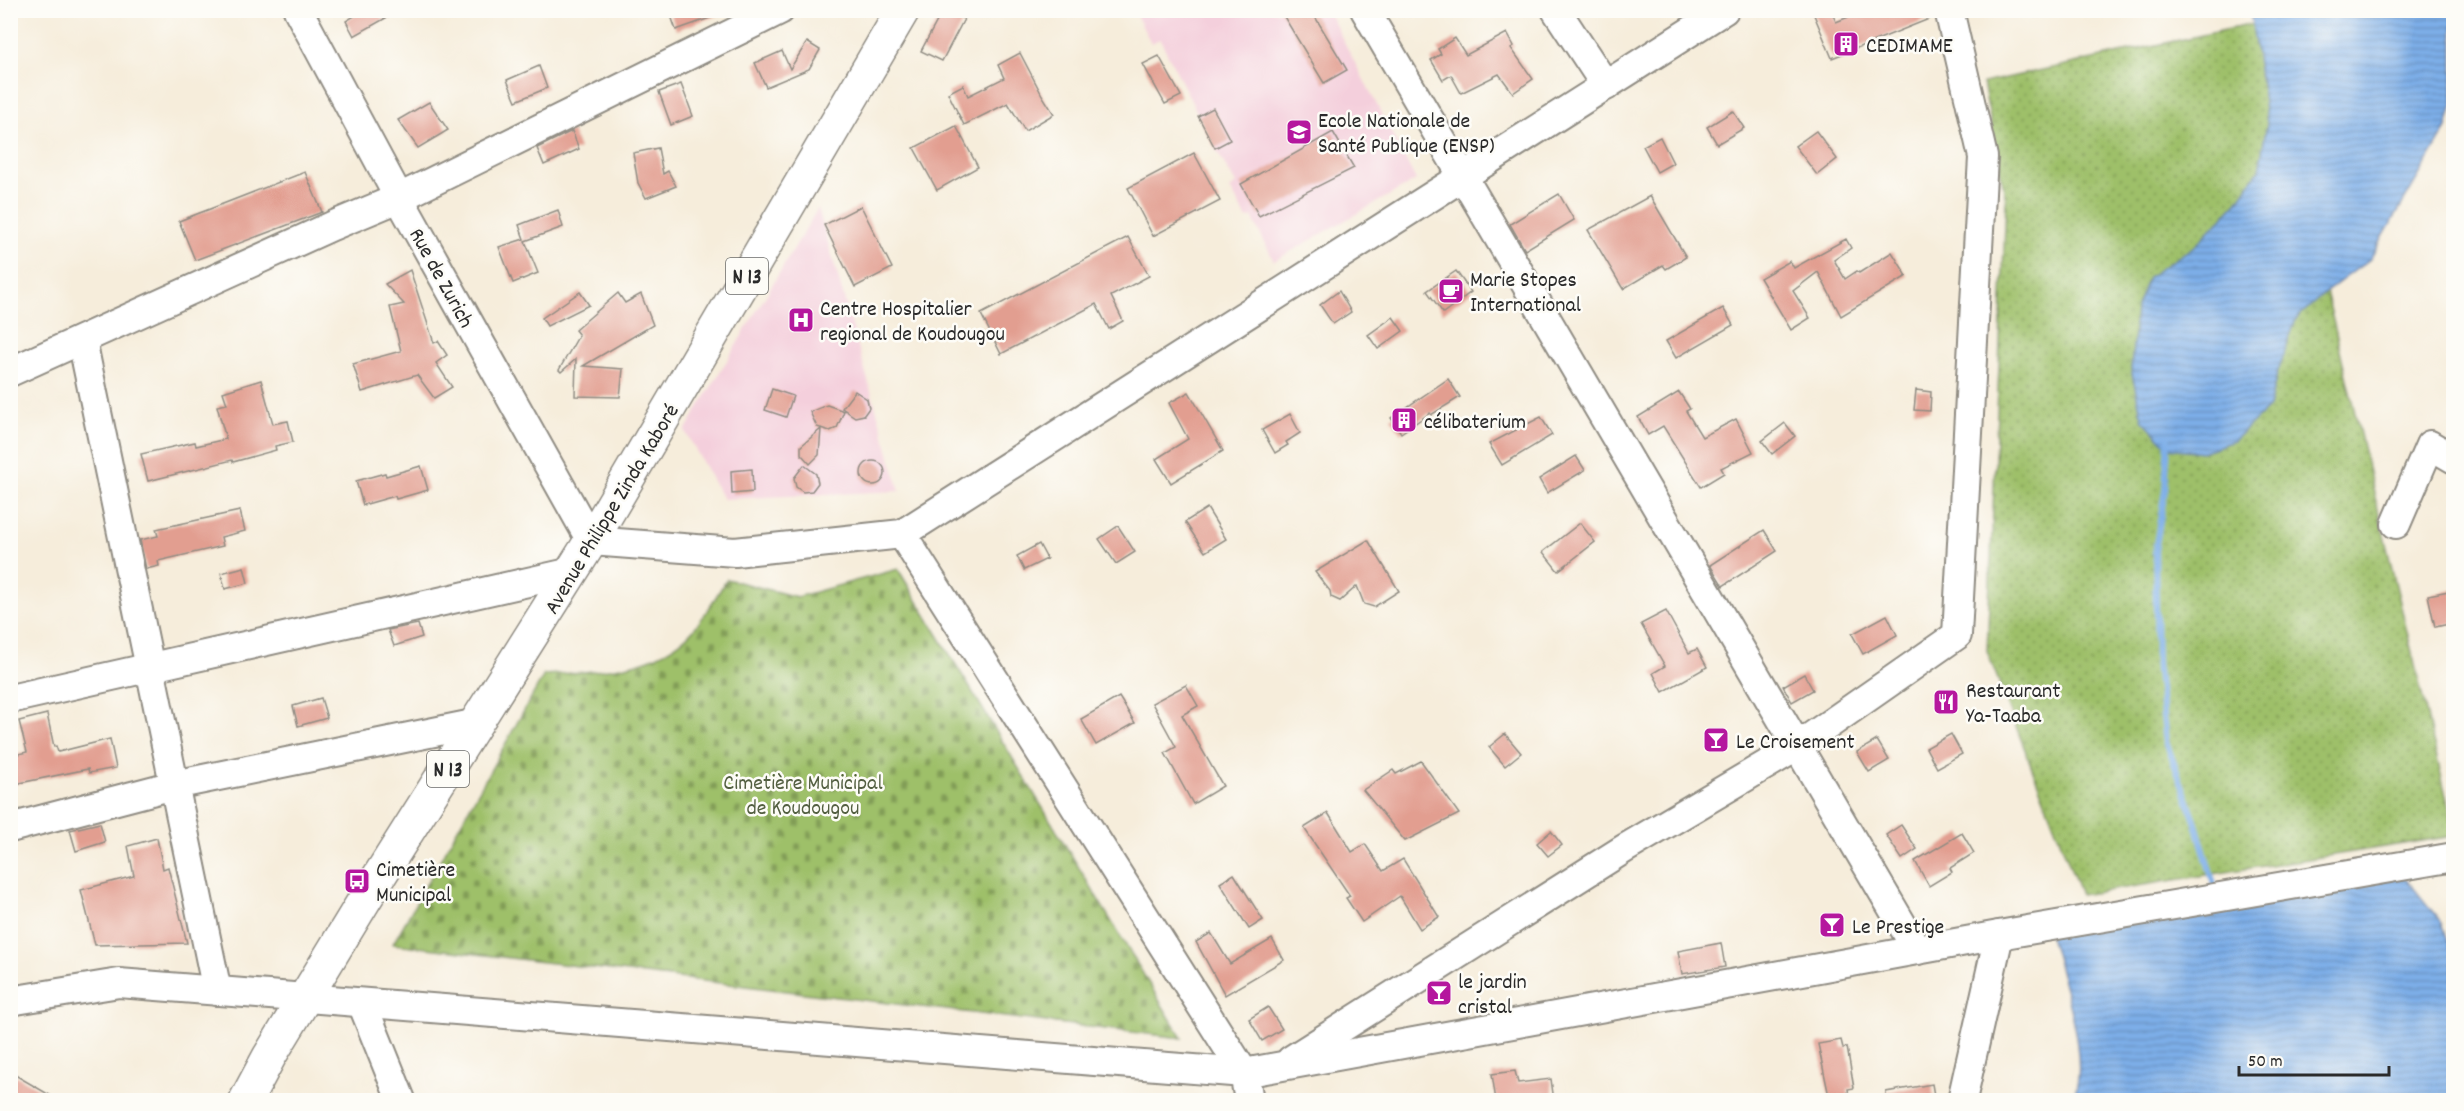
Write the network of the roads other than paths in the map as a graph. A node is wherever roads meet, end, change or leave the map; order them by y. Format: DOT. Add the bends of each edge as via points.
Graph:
graph roads {
  1 [pos="780,10"];
  2 [pos="903,10"];
  3 [pos="1365,10"];
  4 [pos="1556,10"];
  5 [pos="1724,10"];
  6 [pos="1949,10"];
  7 [pos="302,12"];
  8 [pos="1606,86"];
  9 [pos="1463,177"];
  10 [pos="399,198"];
  11 [pos="82,340"];
  12 [pos="10,372"];
  13 [pos="2454,459"];
  14 [pos="2396,524"];
  15 [pos="902,534"];
  16 [pos="591,541"];
  17 [pos="572,572"];
  18 [pos="150,667"];
  19 [pos="10,699"];
  20 [pos="478,723"];
  21 [pos="1797,746"];
  22 [pos="174,785"];
  23 [pos="10,828"];
  24 [pos="2454,857"];
  25 [pos="1999,935"];
  26 [pos="1917,950"];
  27 [pos="217,991"];
  28 [pos="307,998"];
  29 [pos="10,1000"];
  30 [pos="362,1003"];
  31 [pos="1279,1067"];
  32 [pos="1246,1087"];
  33 [pos="246,1101"];
  34 [pos="400,1101"];
  35 [pos="1962,1101"];
  1 -- 10 [label="street"];
  2 -- 16 [label="main road, Avenue Philippe Zinda Kaboré / N 13"];
  3 -- 9 [label="street"];
  4 -- 8 [label="street"];
  5 -- 8 [label="street"];
  6 -- 21 [label="street" via="1983,157 1957,635"];
  7 -- 10 [label="street, Rue de Zurich"];
  8 -- 9 [label="street"];
  9 -- 15 [label="street"];
  9 -- 21 [label="street"];
  10 -- 11 [label="street"];
  10 -- 16 [label="street, Rue de Zurich"];
  11 -- 12 [label="street"];
  11 -- 18 [label="street"];
  13 -- 14 [label="street" via="2430,446"];
  15 -- 16 [label="street" via="735,552"];
  15 -- 32 [label="street"];
  16 -- 17 [label="main road, Avenue Philippe Zinda Kaboré / N 13"];
  17 -- 18 [label="street"];
  17 -- 20 [label="main road, Avenue Philippe Zinda Kaboré / N 13"];
  18 -- 19 [label="street"];
  18 -- 22 [label="street"];
  20 -- 22 [label="street"];
  20 -- 28 [label="main road, Avenue Philippe Zinda Kaboré / N 13" via="373,886"];
  21 -- 26 [label="street"];
  21 -- 31 [label="street" via="1624,849"];
  22 -- 23 [label="street"];
  22 -- 27 [label="street"];
  24 -- 25 [label="street"];
  25 -- 26 [label="street"];
  25 -- 35 [label="street"];
  26 -- 31 [label="street"];
  27 -- 28 [label="street"];
  27 -- 29 [label="street" via="119,983"];
  28 -- 30 [label="street"];
  28 -- 33 [label="main road, N 13"];
  30 -- 32 [label="street"];
  30 -- 34 [label="street"];
  31 -- 32 [label="street"];
}
